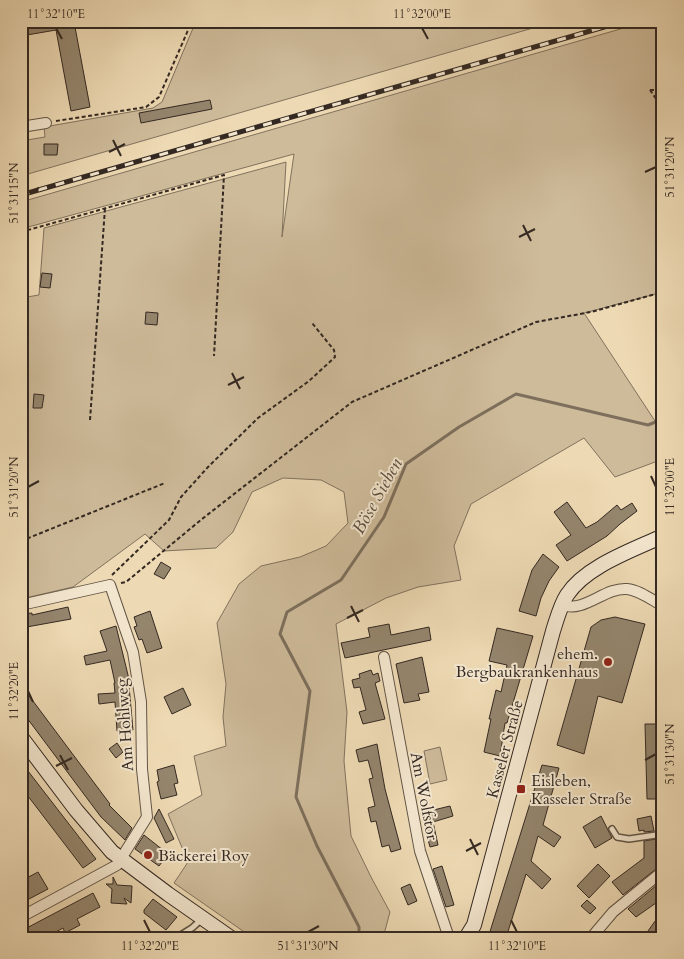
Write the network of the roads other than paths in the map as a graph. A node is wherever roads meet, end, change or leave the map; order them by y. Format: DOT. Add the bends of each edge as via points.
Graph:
graph roads {
  1 [pos="46,123"];
  2 [pos="21,127"];
  3 [pos="663,536"];
  4 [pos="21,604"];
  5 [pos="562,605"];
  6 [pos="663,606"];
  7 [pos="384,657"];
  8 [pos="21,737"];
  9 [pos="612,830"];
  10 [pos="663,834"];
  11 [pos="121,860"];
  12 [pos="663,871"];
  13 [pos="21,917"];
  14 [pos="203,918"];
  15 [pos="468,937"];
  16 [pos="176,938"];
  17 [pos="231,938"];
  18 [pos="449,938"];
  19 [pos="591,938"];
  1 -- 2 [label="street"];
  3 -- 5 [label="main road, Kasseler Straße" via="586,576 570,591"];
  4 -- 11 [label="street, Am Hohlweg" via="110,585 133,652 140,693 147,816"];
  5 -- 6 [label="street" via="572,607 624,589"];
  5 -- 15 [label="main road, Kasseler Straße" via="474,925"];
  7 -- 18 [label="street, Am Wolfstor" via="420,851"];
  8 -- 11 [label="main road" via="96,835"];
  9 -- 10 [label="lane" via="617,837 629,839"];
  11 -- 13 [label="street"];
  11 -- 14 [label="main road"];
  12 -- 19 [label="street" via="612,912"];
  14 -- 16 [label="lane"];
  14 -- 17 [label="main road"];
}
